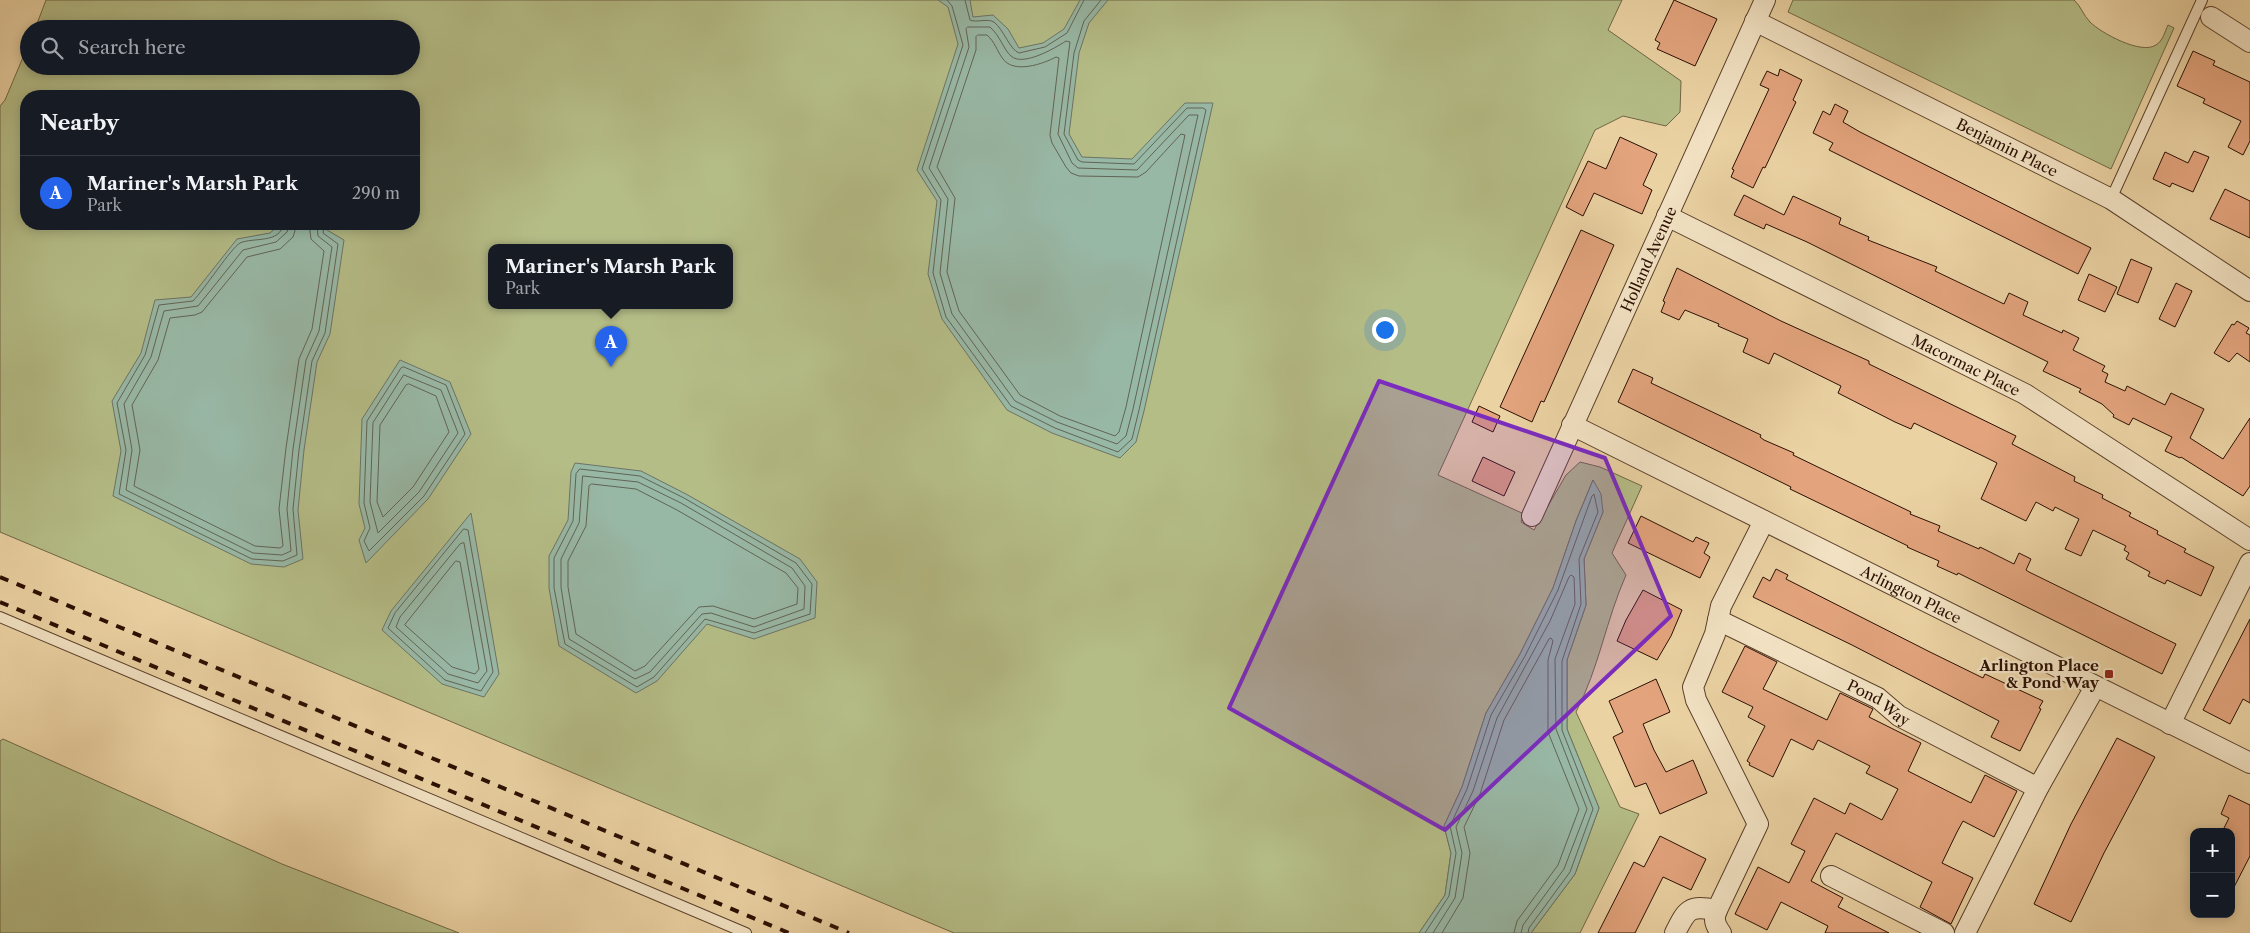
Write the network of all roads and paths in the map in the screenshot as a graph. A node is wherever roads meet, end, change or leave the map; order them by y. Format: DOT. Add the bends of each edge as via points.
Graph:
graph roads {
  1 [pos="1764,0"];
  2 [pos="2207,9"];
  3 [pos="1755,21"];
  4 [pos="2250,42"];
  5 [pos="2111,199"];
  6 [pos="1667,216"];
  7 [pos="2250,292"];
  8 [pos="1572,425"];
  9 [pos="1532,516"];
  10 [pos="1764,521"];
  11 [pos="2250,540"];
  12 [pos="2250,563"];
  13 [pos="0,617"];
  14 [pos="1718,620"];
  15 [pos="2095,687"];
  16 [pos="2170,724"];
  17 [pos="2250,763"];
  18 [pos="2038,788"];
  19 [pos="1831,876"];
  20 [pos="1717,910"];
  21 [pos="746,933"];
  22 [pos="1675,933"];
  23 [pos="1721,933"];
  24 [pos="1944,933"];
  25 [pos="1965,933"];
  1 -- 3 [label="street, Holland Avenue"];
  2 -- 4 [label="street"];
  2 -- 5 [label="lane"];
  3 -- 5 [label="street, Benjamin Place"];
  3 -- 6 [label="street, Holland Avenue"];
  5 -- 7 [label="street, Benjamin Place"];
  6 -- 8 [label="street, Holland Avenue"];
  6 -- 11 [label="street, Macormac Place" via="2025,394"];
  8 -- 9 [label="street, Holland Avenue"];
  8 -- 10 [label="street, Arlington Place"];
  10 -- 14 [label="street" via="1720,606"];
  10 -- 15 [label="street, Arlington Place"];
  12 -- 16 [label="street"];
  13 -- 21 [label="lane"];
  14 -- 18 [label="street, Pond Way" via="1878,698 1899,716"];
  14 -- 20 [label="street" via="1698,671 1694,694 1758,824"];
  15 -- 16 [label="street, Arlington Place"];
  15 -- 18 [label="street"];
  16 -- 17 [label="street, Arlington Place"];
  18 -- 25 [label="street"];
  19 -- 24 [label="street"];
  20 -- 22 [label="street" via="1699,906 1691,908 1685,912"];
  20 -- 23 [label="street" via="1714,917"];
}
